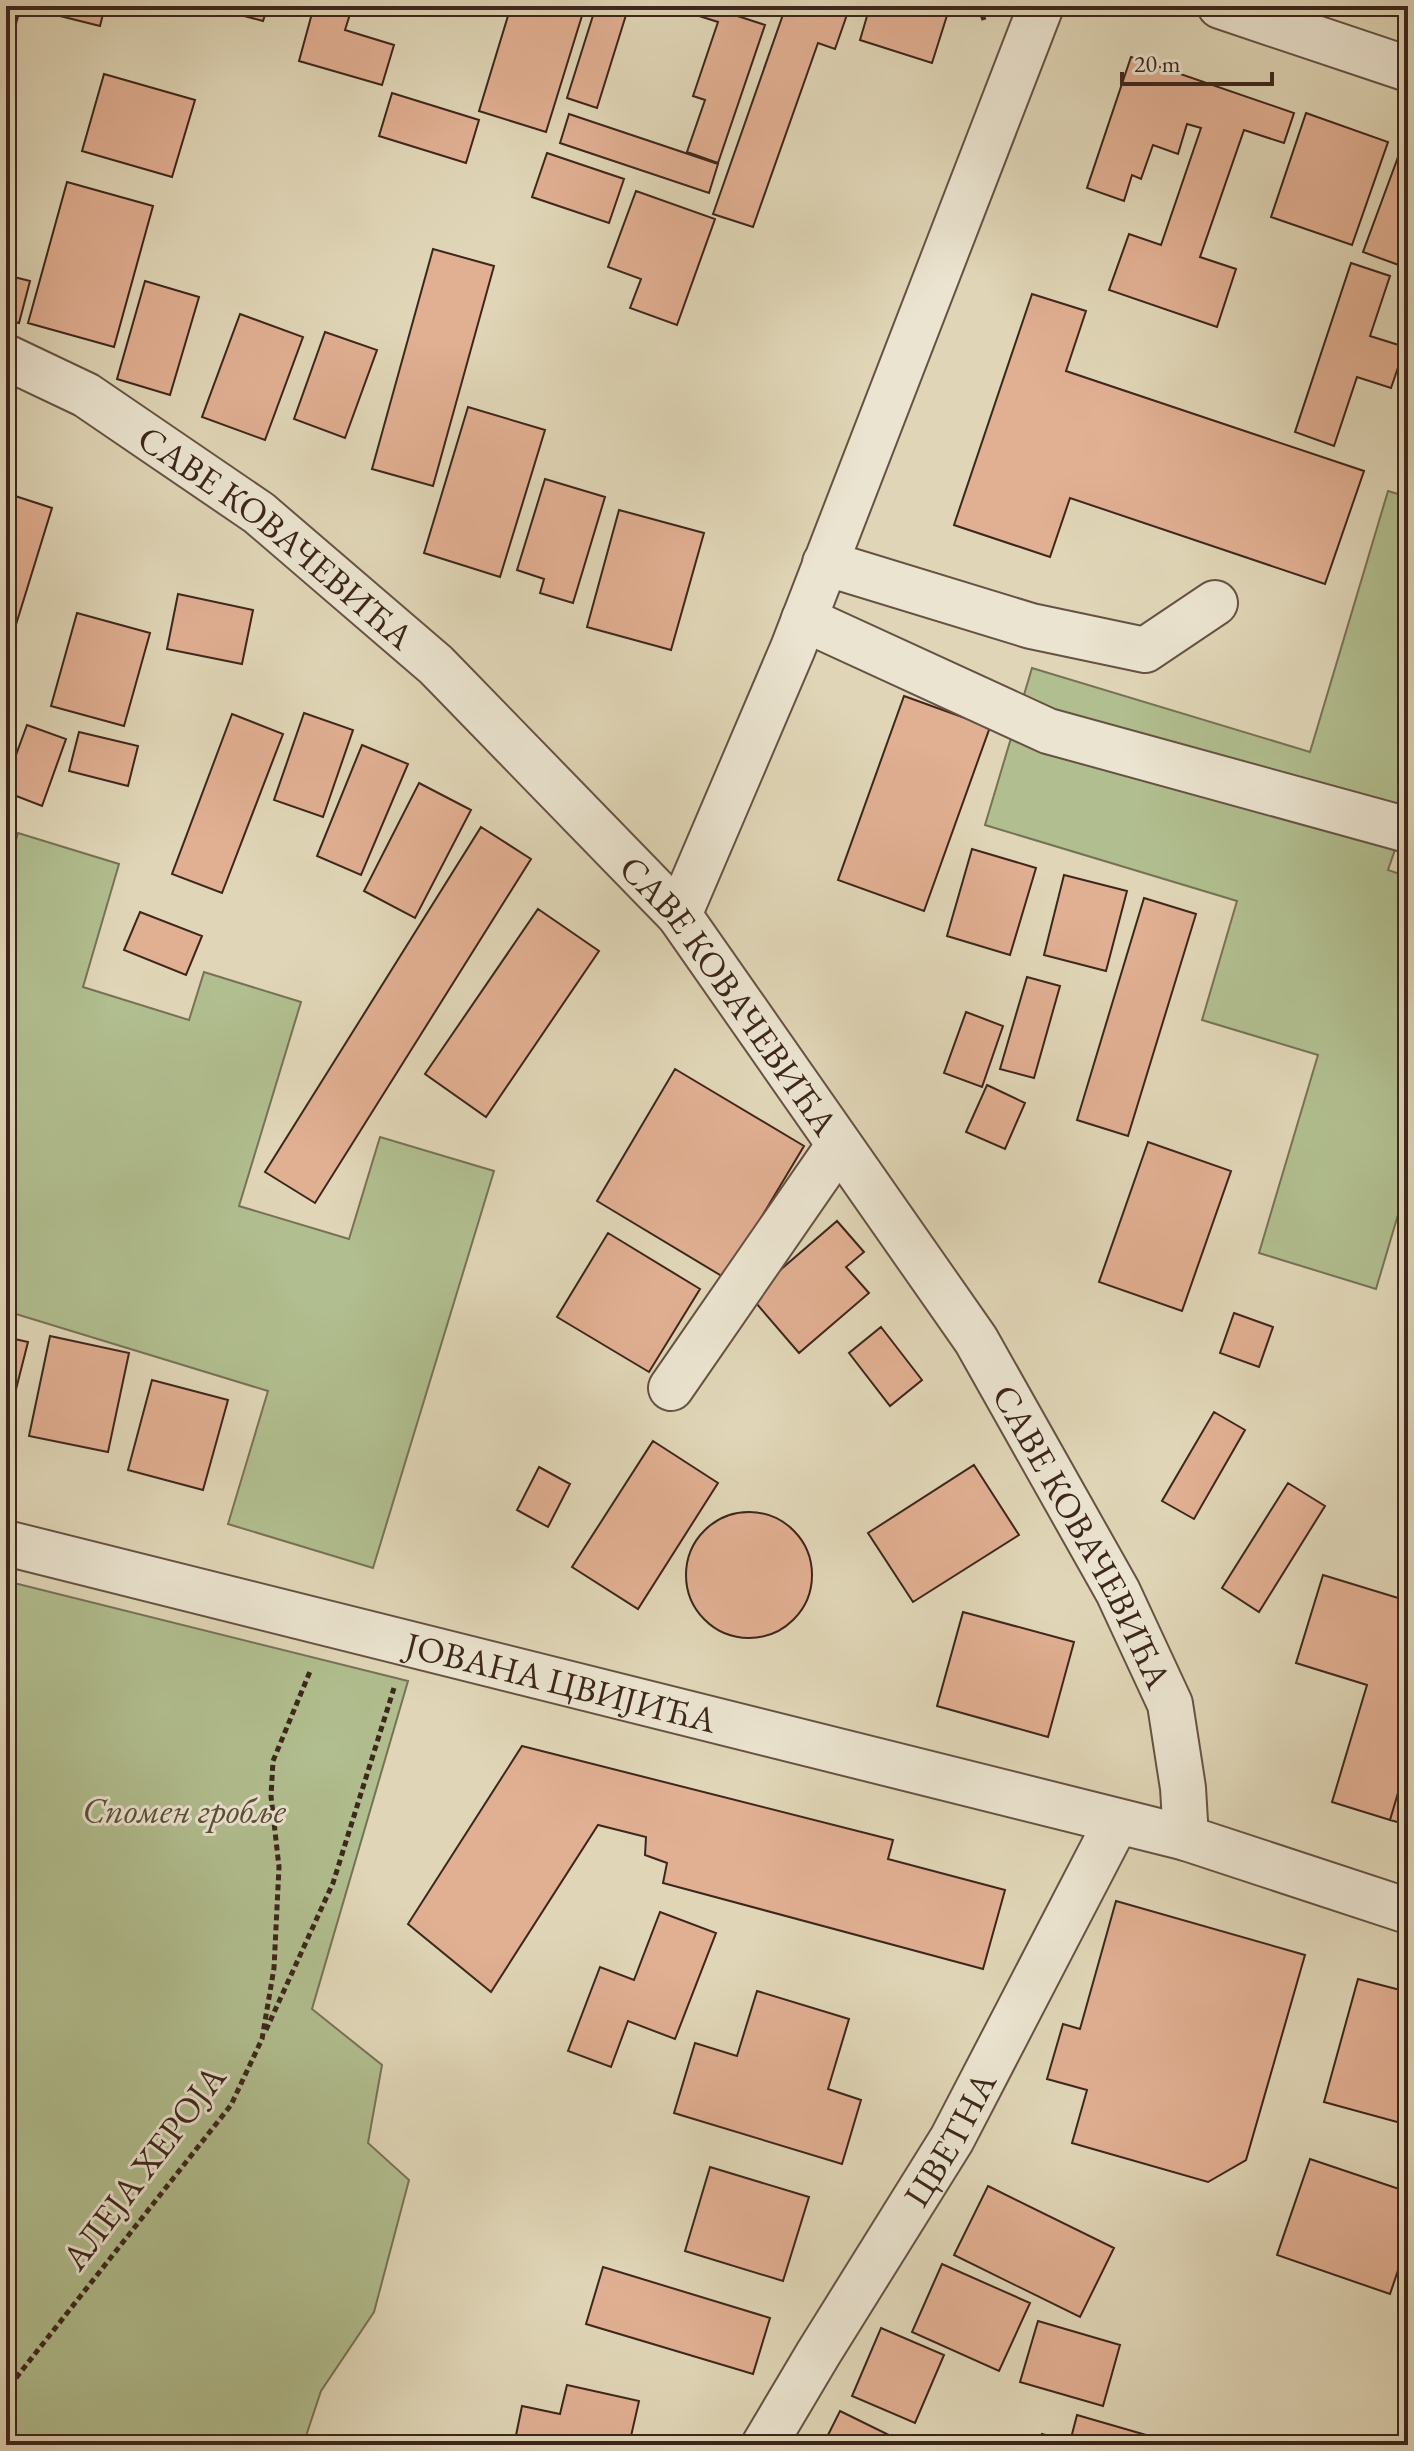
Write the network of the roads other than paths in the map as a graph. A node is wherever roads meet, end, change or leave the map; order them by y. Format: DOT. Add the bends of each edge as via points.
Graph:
graph roads {
  1 [pos="1041,6"];
  2 [pos="1220,6"];
  3 [pos="1408,69"];
  4 [pos="6,357"];
  5 [pos="825,563"];
  6 [pos="1215,603"];
  7 [pos="804,619"];
  8 [pos="1408,830"];
  9 [pos="679,915"];
  10 [pos="839,1145"];
  11 [pos="671,1388"];
  12 [pos="6,1543"];
  13 [pos="1116,1823"];
  14 [pos="1186,1838"];
  15 [pos="1408,1911"];
  16 [pos="764,2445"];
  1 -- 5 [label="street"];
  2 -- 3 [label="street"];
  4 -- 9 [label="street, САВЕ КОВАЧЕВИЋА" via="86,395 259,513 436,665"];
  5 -- 6 [label="street" via="1031,626 1145,650"];
  5 -- 7 [label="street"];
  7 -- 8 [label="street" via="1048,731"];
  7 -- 9 [label="street"];
  9 -- 10 [label="street, САВЕ КОВАЧЕВИЋА"];
  10 -- 11 [label="street"];
  10 -- 14 [label="street, САВЕ КОВАЧЕВИЋА" via="976,1340 1118,1592 1170,1704"];
  12 -- 13 [label="street, ЈОВАНА ЦВИЈИЋА"];
  13 -- 14 [label="street, ЈОВАНА ЦВИЈИЋА"];
  13 -- 16 [label="street, ЦВЕТНА" via="952,2139"];
  14 -- 15 [label="street, ЈОВАНА ЦВИЈИЋА"];
}
